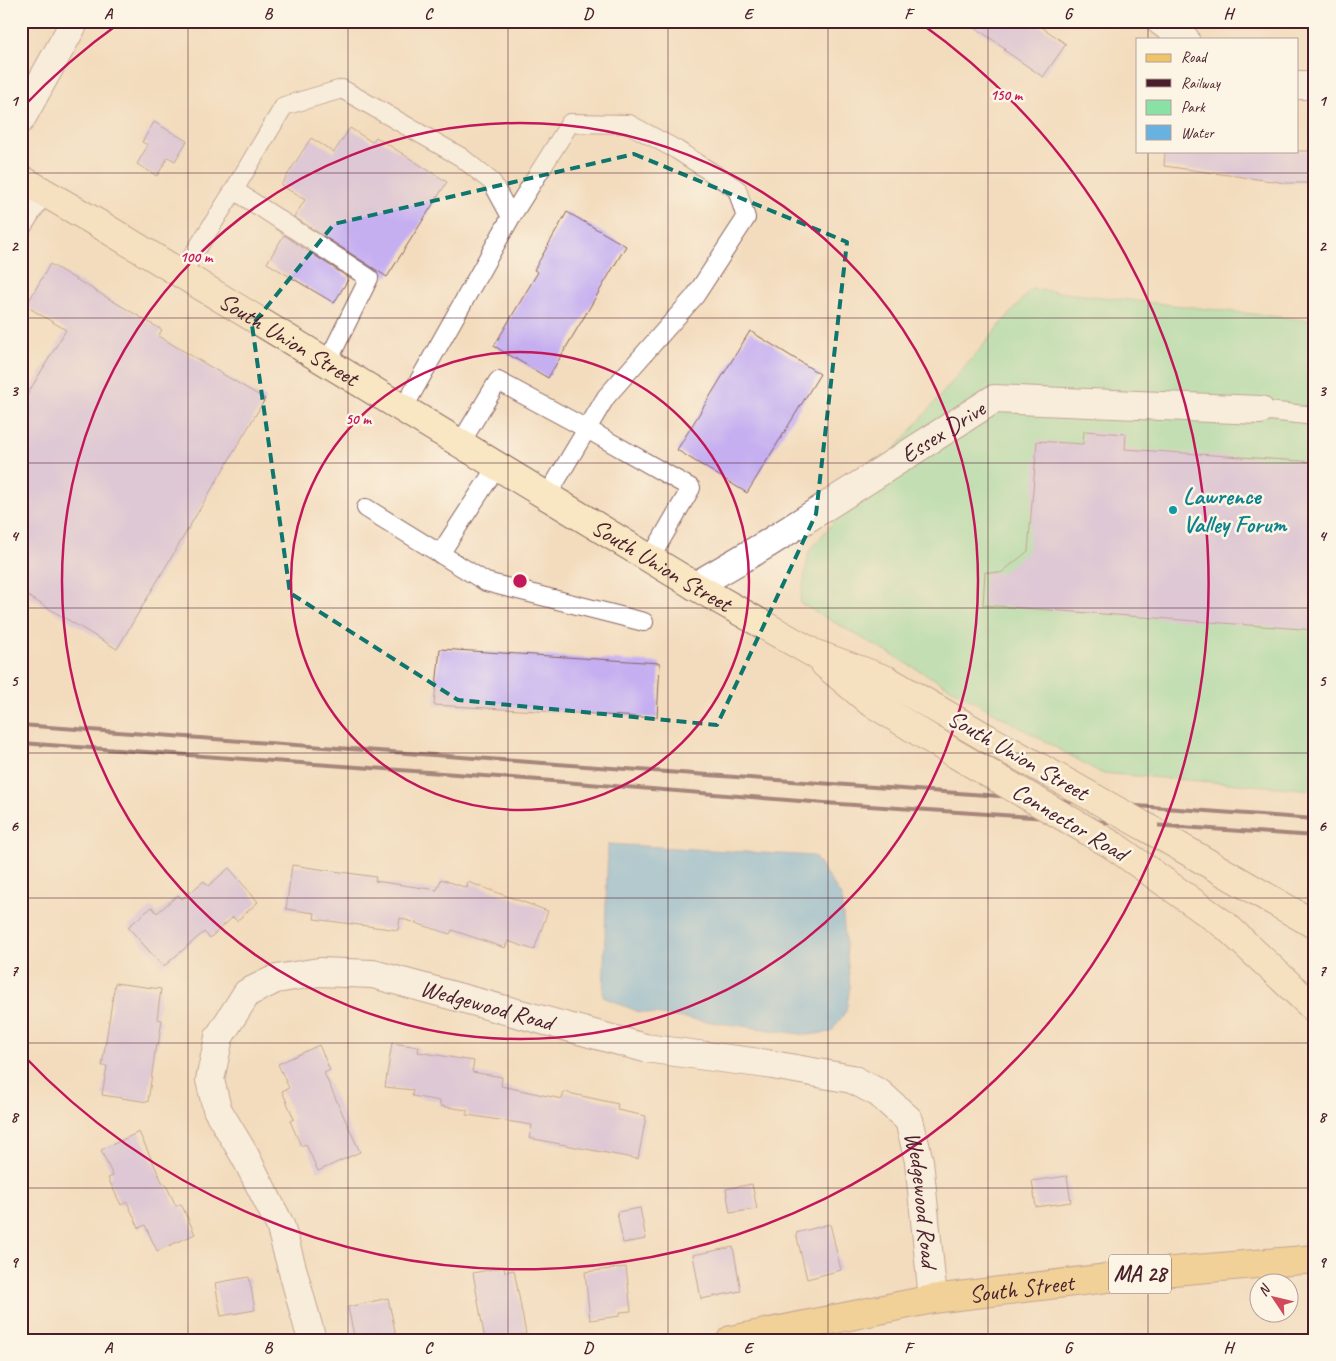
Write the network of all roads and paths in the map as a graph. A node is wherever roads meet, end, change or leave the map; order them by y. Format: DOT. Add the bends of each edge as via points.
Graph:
graph roads {
  1 [pos="75,21"];
  2 [pos="1160,21"];
  3 [pos="1184,38"];
  4 [pos="1298,85"];
  5 [pos="1315,86"];
  6 [pos="21,118"];
  7 [pos="33,186"];
  8 [pos="234,190"];
  9 [pos="511,217"];
  10 [pos="21,229"];
  11 [pos="181,274"];
  12 [pos="327,363"];
  13 [pos="402,409"];
  14 [pos="1260,410"];
  15 [pos="1315,416"];
  16 [pos="587,429"];
  17 [pos="460,444"];
  18 [pos="497,466"];
  19 [pos="547,496"];
  20 [pos="366,508"];
  21 [pos="440,554"];
  22 [pos="650,559"];
  23 [pos="695,586"];
  24 [pos="644,622"];
  25 [pos="813,653"];
  26 [pos="1315,925"];
  27 [pos="1315,1009"];
  28 [pos="1315,1259"];
  29 [pos="933,1299"];
  30 [pos="312,1340"];
  31 [pos="731,1340"];
  1 -- 6 [label="street"];
  2 -- 3 [label="street"];
  4 -- 5 [label="street"];
  7 -- 10 [label="lane"];
  7 -- 11 [label="main road, South Union Street"];
  8 -- 9 [label="lane" via="284,106 342,89 461,156 492,182"];
  8 -- 11 [label="lane"];
  8 -- 12 [label="lane" via="369,278"];
  9 -- 13 [label="lane"];
  9 -- 16 [label="lane" via="570,123 629,124 737,189 746,218 695,296 606,396"];
  11 -- 12 [label="main road, South Union Street"];
  12 -- 13 [label="main road, South Union Street"];
  13 -- 17 [label="main road, South Union Street"];
  14 -- 15 [label="lane, Essex Drive"];
  14 -- 23 [label="street, Essex Drive" via="994,399 767,544"];
  16 -- 17 [label="lane" via="498,381"];
  16 -- 19 [label="lane"];
  16 -- 22 [label="lane" via="691,488"];
  17 -- 18 [label="main road, South Union Street"];
  18 -- 19 [label="main road, South Union Street"];
  18 -- 21 [label="lane"];
  19 -- 22 [label="main road, South Union Street"];
  20 -- 21 [label="lane"];
  21 -- 24 [label="lane" via="486,582"];
  22 -- 23 [label="main road, South Union Street"];
  23 -- 25 [label="main road, South Union Street"];
  25 -- 26 [label="main road, South Union Street, bridge" via="887,680"];
  25 -- 27 [label="main road, Connector Road, bridge" via="869,701 1114,846 1226,926"];
  28 -- 29 [label="main road, South Street / MA 28" via="1149,1272"];
  29 -- 30 [label="street, Wedgewood Road" via="919,1161 909,1120 879,1093 852,1079 645,1048 373,974 318,972 276,979 247,993 219,1037 210,1080 217,1109 280,1225"];
  29 -- 31 [label="main road, South Street / MA 28"];
}
